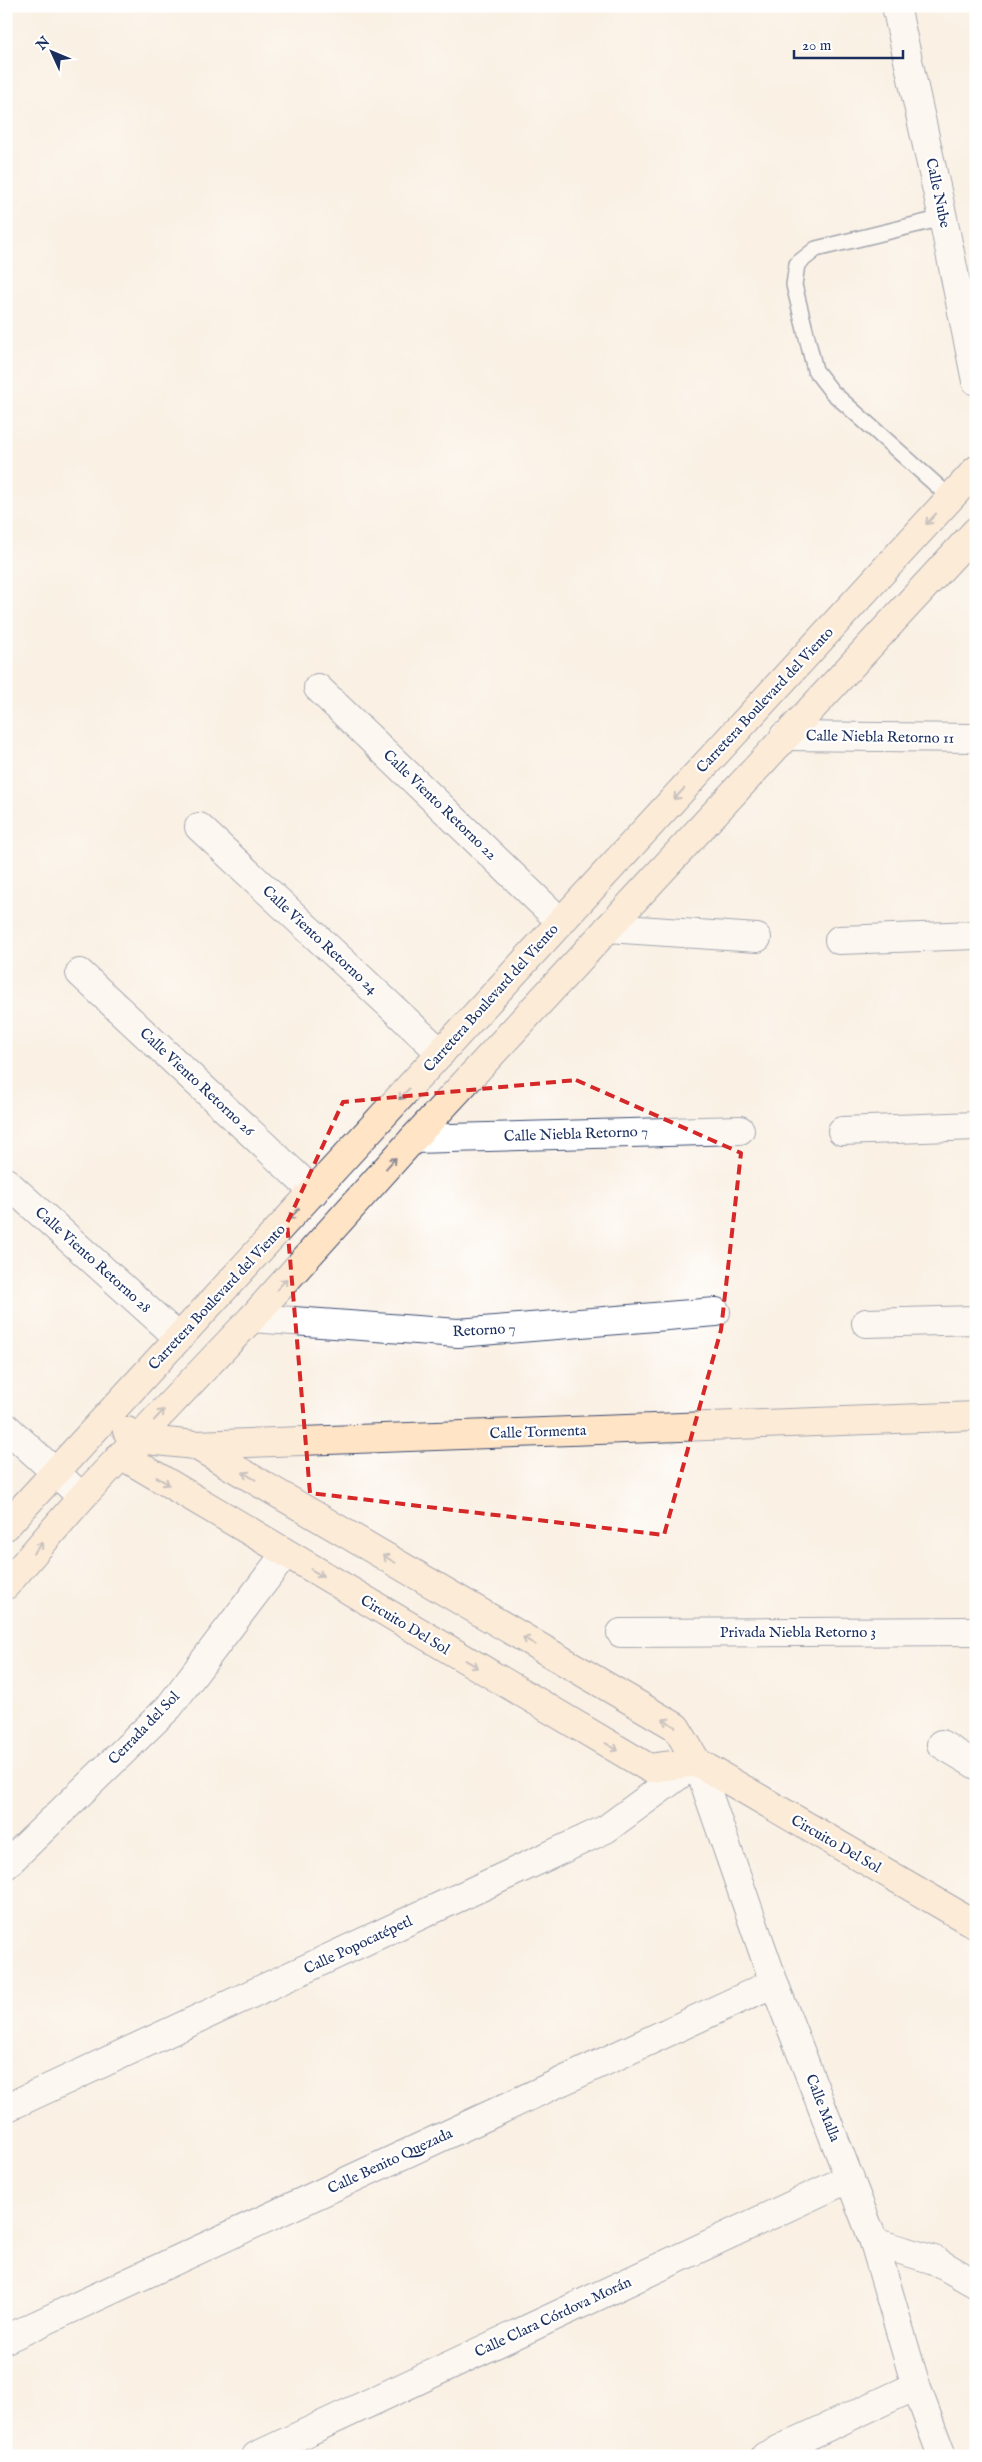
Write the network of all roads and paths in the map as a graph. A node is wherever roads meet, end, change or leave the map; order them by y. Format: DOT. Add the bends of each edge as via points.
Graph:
graph roads {
  1 [pos="896,6"];
  2 [pos="943,218"];
  3 [pos="976,381"];
  4 [pos="976,470"];
  5 [pos="951,498"];
  6 [pos="976,531"];
  7 [pos="318,688"];
  8 [pos="784,736"];
  9 [pos="976,738"];
  10 [pos="199,827"];
  11 [pos="561,922"];
  12 [pos="608,928"];
  13 [pos="976,935"];
  14 [pos="757,938"];
  15 [pos="839,940"];
  16 [pos="80,973"];
  17 [pos="441,1053"];
  18 [pos="976,1126"];
  19 [pos="740,1130"];
  20 [pos="842,1131"];
  21 [pos="412,1139"];
  22 [pos="6,1182"];
  23 [pos="314,1192"];
  24 [pos="716,1312"];
  25 [pos="252,1318"];
  26 [pos="976,1320"];
  27 [pos="866,1323"];
  28 [pos="179,1338"];
  29 [pos="109,1415"];
  30 [pos="976,1416"];
  31 [pos="6,1427"];
  32 [pos="195,1445"];
  33 [pos="129,1447"];
  34 [pos="55,1474"];
  35 [pos="82,1497"];
  36 [pos="6,1526"];
  37 [pos="285,1554"];
  38 [pos="6,1585"];
  39 [pos="976,1631"];
  40 [pos="620,1633"];
  41 [pos="942,1744"];
  42 [pos="697,1762"];
  43 [pos="976,1764"];
  44 [pos="6,1865"];
  45 [pos="976,1925"];
  46 [pos="774,1983"];
  47 [pos="6,2108"];
  48 [pos="850,2178"];
  49 [pos="874,2242"];
  50 [pos="976,2284"];
  51 [pos="6,2339"];
  52 [pos="916,2386"];
  53 [pos="256,2456"];
  54 [pos="765,2456"];
  55 [pos="942,2456"];
  1 -- 2 [label="street, Calle Nube"];
  2 -- 3 [label="street, Calle Nube"];
  2 -- 5 [label="lane" via="816,249 797,264 794,285 815,370 832,392"];
  4 -- 5 [label="street, Carretera Boulevard del Viento"];
  5 -- 11 [label="street, Carretera Boulevard del Viento, one-way"];
  6 -- 8 [label="street"];
  7 -- 11 [label="street, Calle Viento Retorno 22"];
  8 -- 9 [label="street, Calle Niebla Retorno 11"];
  8 -- 12 [label="street"];
  10 -- 17 [label="street, Calle Viento Retorno 24"];
  11 -- 17 [label="street, Carretera Boulevard del Viento"];
  12 -- 14 [label="street"];
  12 -- 21 [label="street"];
  13 -- 15 [label="street"];
  16 -- 23 [label="street, Calle Viento Retorno 26"];
  17 -- 23 [label="street, Carretera Boulevard del Viento, one-way"];
  18 -- 20 [label="street"];
  19 -- 21 [label="street, Calle Niebla Retorno 7"];
  25 -- 21 [label="street, one-way"];
  22 -- 28 [label="street, Calle Viento Retorno 28"];
  23 -- 28 [label="street, Carretera Boulevard del Viento, one-way"];
  24 -- 25 [label="street, Retorno 7" via="458,1333"];
  33 -- 25 [label="street, one-way"];
  26 -- 27 [label="street"];
  28 -- 29 [label="street, Carretera Boulevard del Viento"];
  29 -- 33 [label="street"];
  29 -- 34 [label="street, Carretera Boulevard del Viento"];
  30 -- 32 [label="street, Calle Tormenta"];
  31 -- 34 [label="street"];
  32 -- 33 [label="street, Calle Tormenta"];
  42 -- 32 [label="street, Circuito Del Sol, one-way" via="676,1727"];
  33 -- 35 [label="street"];
  33 -- 37 [label="street, Circuito Del Sol, one-way"];
  34 -- 35 [label="street"];
  34 -- 36 [label="street, Carretera Boulevard del Viento"];
  38 -- 35 [label="street, one-way"];
  37 -- 42 [label="street, Circuito Del Sol, one-way" via="649,1768"];
  37 -- 44 [label="street, Cerrada del Sol" via="168,1707"];
  39 -- 40 [label="street, Privada Niebla Retorno 3"];
  41 -- 43 [label="street"];
  42 -- 45 [label="street, Circuito Del Sol"];
  42 -- 46 [label="street, Calle Malla"];
  42 -- 47 [label="street, Calle Popocatépetl" via="606,1830"];
  46 -- 48 [label="street, Calle Malla"];
  46 -- 51 [label="street, Calle Benito Quezada"];
  48 -- 49 [label="street, Calle Malla"];
  48 -- 53 [label="street, Calle Clara Córdova Morán"];
  49 -- 50 [label="street" via="934,2260"];
  49 -- 52 [label="street, Calle Malla"];
  52 -- 54 [label="street"];
  52 -- 55 [label="street, Calle Malla"];
}
